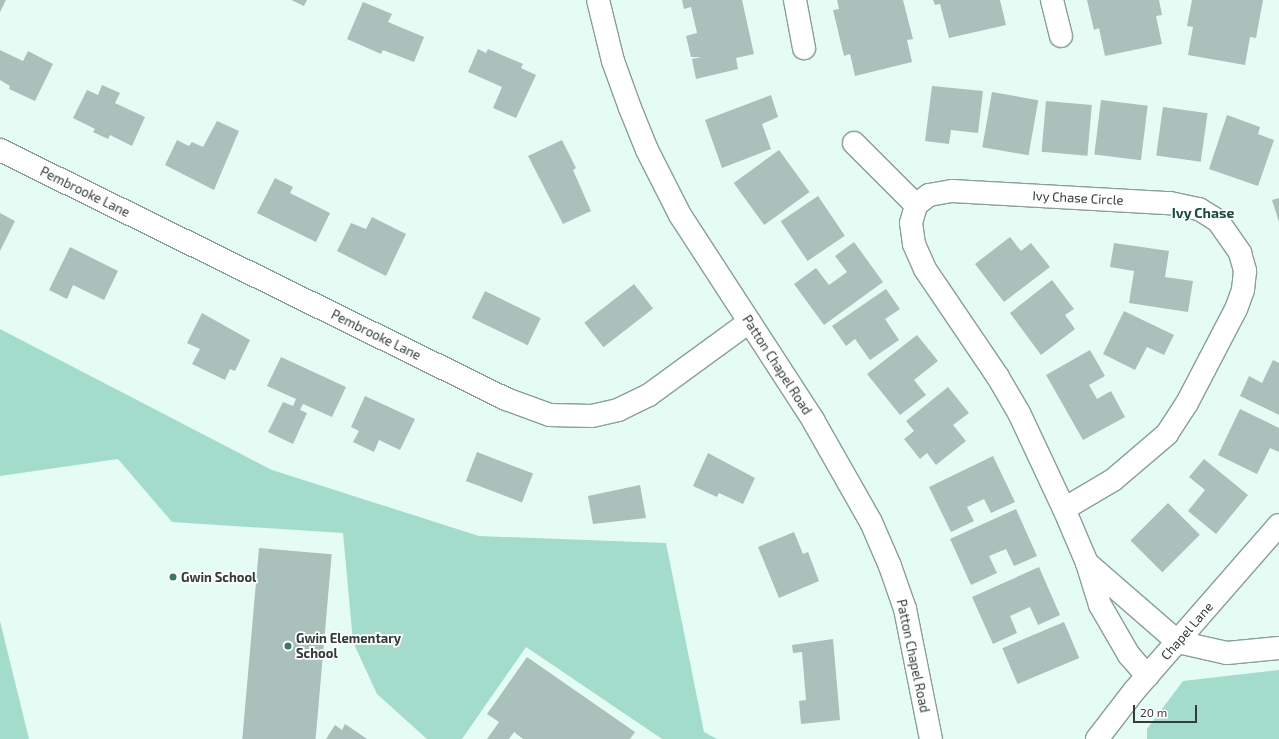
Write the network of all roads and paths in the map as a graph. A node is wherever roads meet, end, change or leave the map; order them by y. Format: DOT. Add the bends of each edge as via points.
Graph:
graph roads {
  1 [pos="598,0"];
  2 [pos="795,0"];
  3 [pos="1052,0"];
  4 [pos="1060,36"];
  5 [pos="804,48"];
  6 [pos="854,143"];
  7 [pos="0,150"];
  8 [pos="916,205"];
  9 [pos="749,322"];
  10 [pos="1064,509"];
  11 [pos="1279,525"];
  12 [pos="1087,563"];
  13 [pos="1178,642"];
  14 [pos="1279,648"];
  15 [pos="1147,676"];
  16 [pos="931,739"];
  17 [pos="1097,739"];
  1 -- 9 [label="street, Patton Chapel Road" via="613,61 647,150 680,215"];
  2 -- 5 [label="street"];
  3 -- 4 [label="street"];
  6 -- 8 [label="street"];
  7 -- 9 [label="street, Pembrooke Lane" via="506,399 550,415 592,416 618,410 649,395"];
  8 -- 10 [label="street" via="911,222 914,244 925,269 1019,412"];
  8 -- 10 [label="street, Ivy Chase Circle" via="929,195 952,191 1170,203 1199,209 1218,221 1240,253 1245,270 1243,290 1236,309 1187,403 1167,434 1114,480"];
  9 -- 16 [label="street, Patton Chapel Road" via="813,420 871,522 905,609"];
  10 -- 12 [label="street"];
  11 -- 13 [label="street, Chapel Lane"];
  12 -- 13 [label="street"];
  12 -- 15 [label="street" via="1100,605 1129,655"];
  13 -- 14 [label="street" via="1228,653"];
  13 -- 15 [label="street, Chapel Lane"];
  15 -- 17 [label="street, Chapel Lane"];
}
